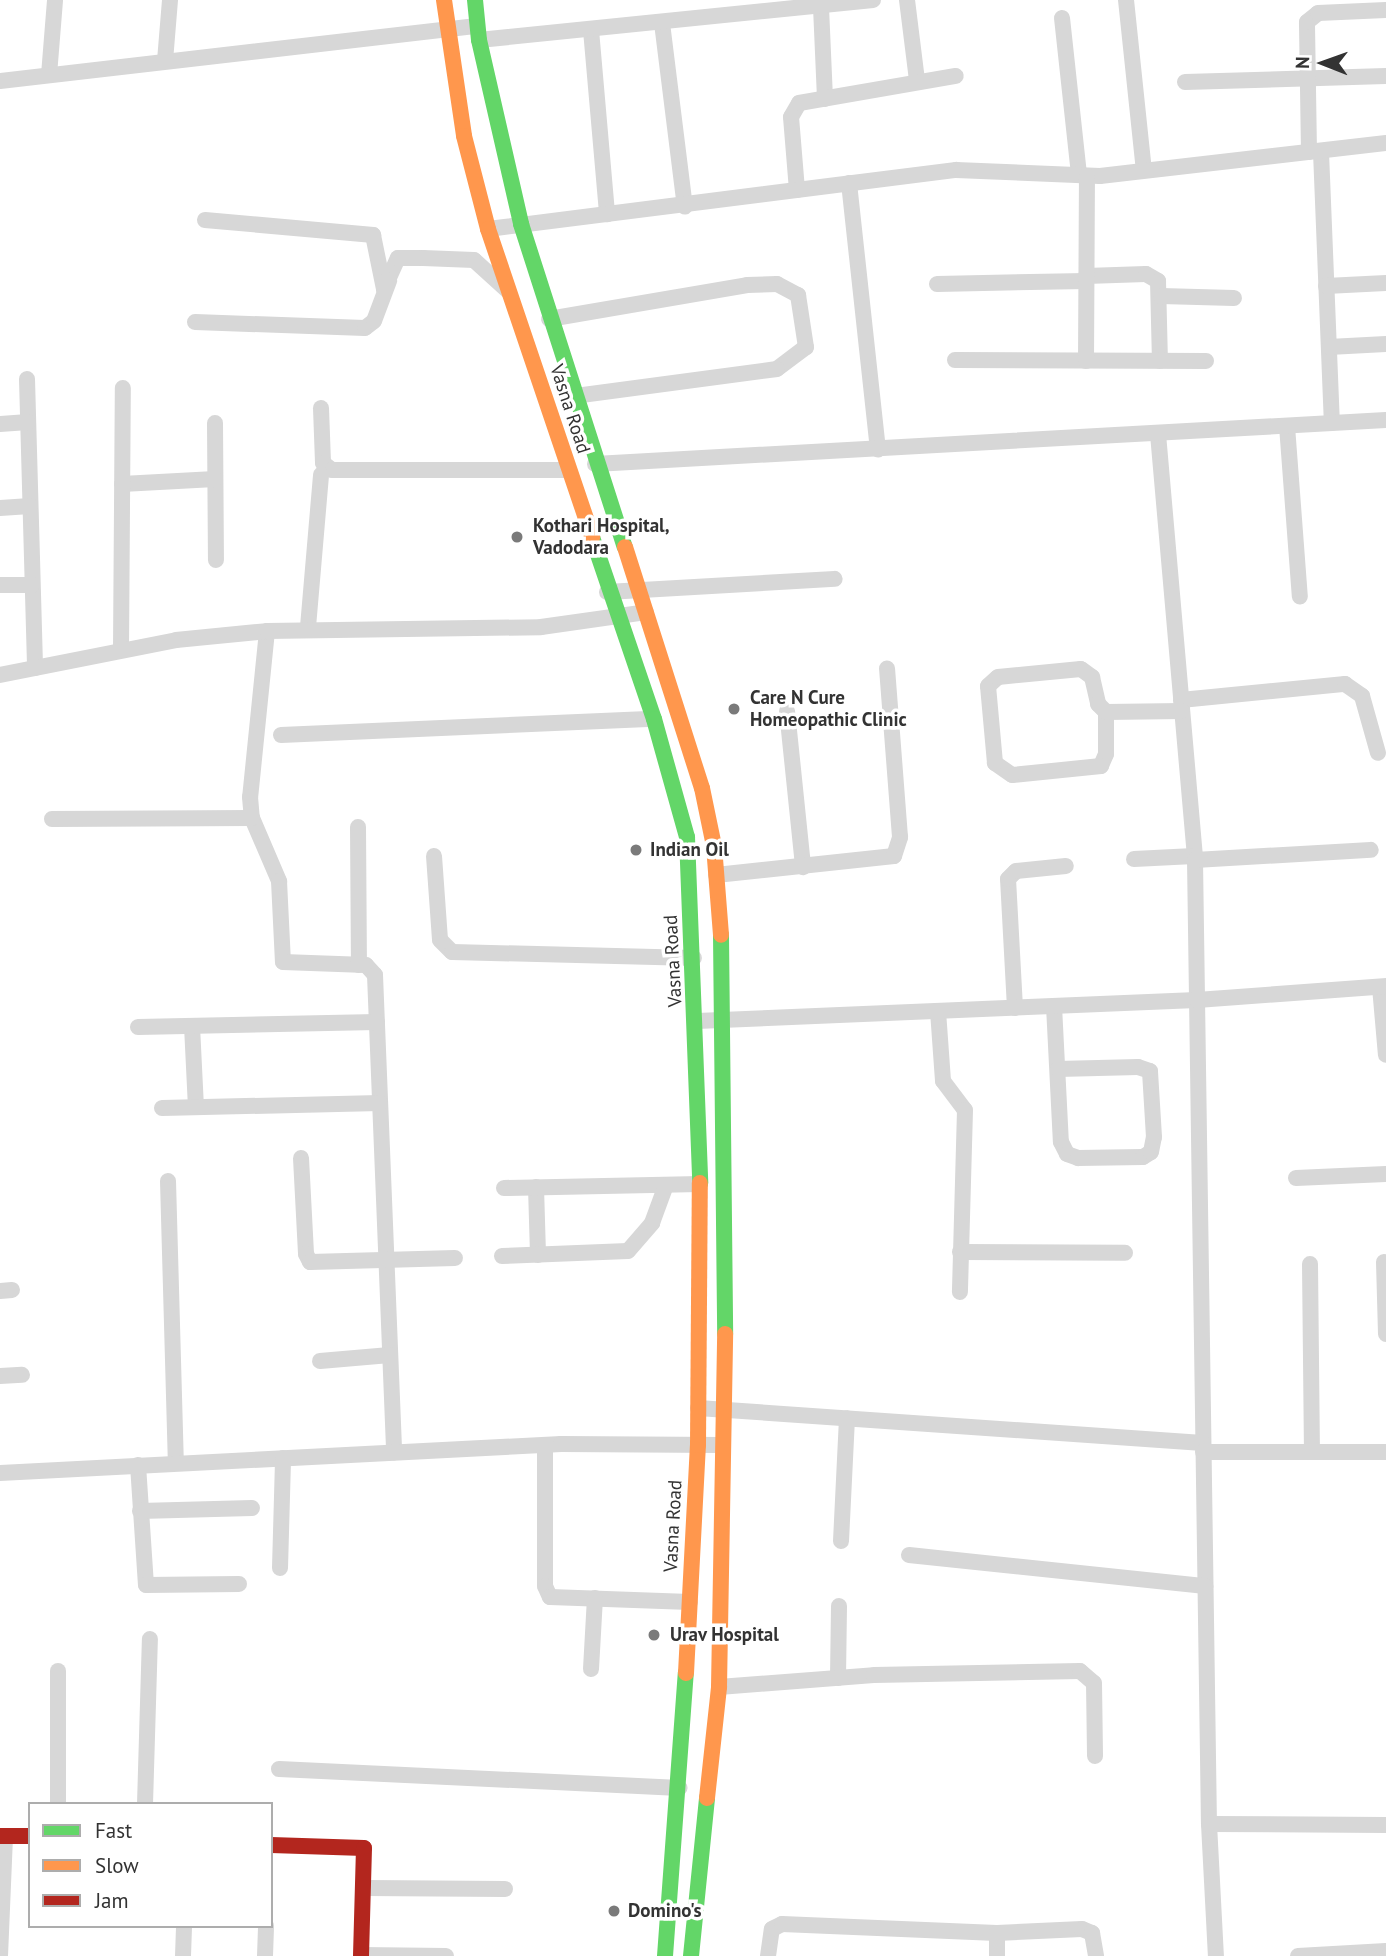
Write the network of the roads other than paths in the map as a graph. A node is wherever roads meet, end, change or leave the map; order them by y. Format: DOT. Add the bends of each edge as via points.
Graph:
graph roads {
  1 [pos="55,0"];
  2 [pos="170,0"];
  3 [pos="444,0"];
  4 [pos="475,0"];
  5 [pos="873,0"];
  6 [pos="908,0"];
  7 [pos="1126,0"];
  8 [pos="818,5"];
  9 [pos="1386,10"];
  10 [pos="1062,18"];
  11 [pos="662,23"];
  12 [pos="446,30"];
  13 [pos="591,30"];
  14 [pos="478,33"];
  15 [pos="165,61"];
  16 [pos="49,75"];
  17 [pos="956,76"];
  18 [pos="1386,76"];
  19 [pos="1307,78"];
  20 [pos="917,80"];
  21 [pos="0,81"];
  22 [pos="1185,82"];
  23 [pos="825,99"];
  24 [pos="1386,143"];
  25 [pos="1315,152"];
  26 [pos="1144,170"];
  27 [pos="1083,175"];
  28 [pos="849,183"];
  29 [pos="797,190"];
  30 [pos="685,207"];
  31 [pos="607,214"];
  32 [pos="205,220"];
  33 [pos="522,224"];
  34 [pos="488,229"];
  35 [pos="398,258"];
  36 [pos="1086,278"];
  37 [pos="1386,283"];
  38 [pos="937,284"];
  39 [pos="1326,286"];
  40 [pos="510,293"];
  41 [pos="1161,296"];
  42 [pos="1234,298"];
  43 [pos="549,319"];
  44 [pos="195,322"];
  45 [pos="1386,344"];
  46 [pos="1329,347"];
  47 [pos="955,360"];
  48 [pos="1086,361"];
  49 [pos="1160,361"];
  50 [pos="1206,361"];
  51 [pos="27,379"];
  52 [pos="123,388"];
  53 [pos="574,396"];
  54 [pos="321,408"];
  55 [pos="1386,420"];
  56 [pos="28,422"];
  57 [pos="215,423"];
  58 [pos="1332,423"];
  59 [pos="0,424"];
  60 [pos="1287,426"];
  61 [pos="1158,434"];
  62 [pos="878,449"];
  63 [pos="595,464"];
  64 [pos="568,470"];
  65 [pos="321,475"];
  66 [pos="215,479"];
  67 [pos="122,484"];
  68 [pos="30,506"];
  69 [pos="0,508"];
  70 [pos="216,560"];
  71 [pos="835,579"];
  72 [pos="0,585"];
  73 [pos="32,585"];
  74 [pos="639,589"];
  75 [pos="607,592"];
  76 [pos="1300,597"];
  77 [pos="646,612"];
  78 [pos="615,616"];
  79 [pos="308,627"];
  80 [pos="267,631"];
  81 [pos="121,650"];
  82 [pos="34,668"];
  83 [pos="887,668"];
  84 [pos="0,675"];
  85 [pos="1181,706"];
  86 [pos="787,711"];
  87 [pos="1106,712"];
  88 [pos="654,719"];
  89 [pos="281,735"];
  90 [pos="1378,753"];
  91 [pos="252,818"];
  92 [pos="52,819"];
  93 [pos="358,827"];
  94 [pos="1371,850"];
  95 [pos="434,856"];
  96 [pos="1195,858"];
  97 [pos="1134,859"];
  98 [pos="803,866"];
  99 [pos="1066,866"];
  100 [pos="716,875"];
  101 [pos="694,958"];
  102 [pos="359,965"];
  103 [pos="1383,987"];
  104 [pos="1197,1000"];
  105 [pos="1054,1006"];
  106 [pos="1016,1008"];
  107 [pos="938,1011"];
  108 [pos="724,1020"];
  109 [pos="697,1021"];
  110 [pos="377,1023"];
  111 [pos="192,1026"];
  112 [pos="138,1027"];
  113 [pos="1386,1055"];
  114 [pos="1058,1069"];
  115 [pos="380,1103"];
  116 [pos="196,1107"];
  117 [pos="162,1108"];
  118 [pos="301,1158"];
  119 [pos="1386,1174"];
  120 [pos="1296,1178"];
  121 [pos="168,1181"];
  122 [pos="700,1184"];
  123 [pos="666,1185"];
  124 [pos="536,1187"];
  125 [pos="504,1188"];
  126 [pos="960,1252"];
  127 [pos="1125,1254"];
  128 [pos="538,1255"];
  129 [pos="502,1256"];
  130 [pos="456,1258"];
  131 [pos="386,1260"];
  132 [pos="1384,1262"];
  133 [pos="1310,1264"];
  134 [pos="960,1292"];
  135 [pos="1386,1334"];
  136 [pos="390,1355"];
  137 [pos="320,1361"];
  138 [pos="22,1375"];
  139 [pos="0,1376"];
  140 [pos="698,1408"];
  141 [pos="725,1410"];
  142 [pos="847,1418"];
  143 [pos="545,1445"];
  144 [pos="698,1445"];
  145 [pos="721,1445"];
  146 [pos="1203,1448"];
  147 [pos="1312,1452"];
  148 [pos="1386,1452"];
  149 [pos="394,1453"];
  150 [pos="282,1458"];
  151 [pos="176,1463"];
  152 [pos="138,1465"];
  153 [pos="0,1473"];
  154 [pos="252,1508"];
  155 [pos="140,1511"];
  156 [pos="841,1541"];
  157 [pos="909,1555"];
  158 [pos="280,1568"];
  159 [pos="239,1584"];
  160 [pos="1205,1586"];
  161 [pos="594,1598"];
  162 [pos="690,1602"];
  163 [pos="839,1606"];
  164 [pos="150,1639"];
  165 [pos="591,1669"];
  166 [pos="58,1671"];
  167 [pos="838,1678"];
  168 [pos="719,1687"];
  169 [pos="1095,1756"];
  170 [pos="279,1769"];
  171 [pos="680,1788"];
  172 [pos="58,1802"];
  173 [pos="145,1802"];
  174 [pos="1209,1824"];
  175 [pos="1386,1825"];
  176 [pos="3,1836"];
  177 [pos="28,1836"];
  178 [pos="273,1845"];
  179 [pos="366,1888"];
  180 [pos="505,1889"];
  181 [pos="184,1928"];
  182 [pos="266,1928"];
  183 [pos="997,1933"];
  184 [pos="1386,1951"];
  185 [pos="0,1956"];
  186 [pos="183,1956"];
  187 [pos="265,1956"];
  188 [pos="361,1956"];
  189 [pos="446,1956"];
  190 [pos="665,1956"];
  191 [pos="691,1956"];
  192 [pos="768,1956"];
  193 [pos="997,1956"];
  194 [pos="1096,1956"];
  195 [pos="1216,1956"];
  196 [pos="1298,1956"];
  1 -- 16 [label="street"];
  2 -- 15 [label="street"];
  3 -- 12 [label="main road, Vasna Road"];
  4 -- 14 [label="main road, Vasna Road"];
  5 -- 8 [label="street"];
  6 -- 20 [label="street"];
  7 -- 26 [label="street"];
  8 -- 11 [label="street"];
  8 -- 23 [label="street"];
  9 -- 19 [label="street" via="1312,16 1306,28"];
  10 -- 27 [label="street"];
  11 -- 13 [label="street"];
  11 -- 30 [label="street"];
  12 -- 14 [label="street"];
  12 -- 15 [label="street"];
  12 -- 34 [label="main road, Vasna Road" via="464,136"];
  13 -- 14 [label="street"];
  13 -- 31 [label="street"];
  14 -- 33 [label="main road, Vasna Road"];
  15 -- 16 [label="street"];
  16 -- 21 [label="street"];
  17 -- 20 [label="street"];
  18 -- 19 [label="street"];
  19 -- 22 [label="street"];
  19 -- 25 [label="street"];
  20 -- 23 [label="street"];
  23 -- 29 [label="street" via="799,103 793,109"];
  24 -- 25 [label="street"];
  25 -- 26 [label="street"];
  25 -- 39 [label="street"];
  26 -- 27 [label="street"];
  27 -- 28 [label="street" via="956,170"];
  27 -- 36 [label="street"];
  28 -- 29 [label="street"];
  28 -- 62 [label="street"];
  29 -- 30 [label="street"];
  30 -- 31 [label="street"];
  31 -- 33 [label="street"];
  32 -- 35 [label="street" via="373,235 384,289"];
  33 -- 34 [label="street"];
  33 -- 43 [label="main road, Vasna Road"];
  34 -- 40 [label="main road, Vasna Road"];
  35 -- 40 [label="street" via="474,260"];
  35 -- 44 [label="street" via="374,321 365,328"];
  36 -- 38 [label="street"];
  36 -- 41 [label="street" via="1146,274 1158,281"];
  36 -- 48 [label="street"];
  37 -- 39 [label="street"];
  39 -- 46 [label="street"];
  40 -- 64 [label="main road, Vasna Road"];
  41 -- 42 [label="street"];
  41 -- 49 [label="street"];
  43 -- 53 [label="main road, Vasna Road"];
  43 -- 53 [label="street" via="747,285 777,284 798,295 806,347 777,369"];
  45 -- 46 [label="street"];
  46 -- 58 [label="street"];
  47 -- 48 [label="street"];
  48 -- 49 [label="street"];
  49 -- 50 [label="street"];
  51 -- 56 [label="street"];
  52 -- 67 [label="street"];
  53 -- 63 [label="main road, Vasna Road"];
  54 -- 64 [label="street" via="323,463 332,470"];
  55 -- 58 [label="street"];
  56 -- 59 [label="street"];
  56 -- 68 [label="street"];
  57 -- 66 [label="street"];
  58 -- 60 [label="street"];
  60 -- 61 [label="street"];
  60 -- 76 [label="street"];
  61 -- 62 [label="street"];
  61 -- 85 [label="street"];
  62 -- 63 [label="street"];
  63 -- 74 [label="main road, Vasna Road"];
  64 -- 75 [label="main road, Vasna Road"];
  65 -- 79 [label="street"];
  66 -- 67 [label="street"];
  66 -- 70 [label="street"];
  67 -- 81 [label="street"];
  68 -- 69 [label="street"];
  68 -- 73 [label="street"];
  71 -- 74 [label="street"];
  72 -- 73 [label="street"];
  73 -- 82 [label="street"];
  74 -- 75 [label="street"];
  74 -- 77 [label="main road, Vasna Road"];
  75 -- 78 [label="main road, Vasna Road"];
  77 -- 78 [label="street"];
  77 -- 100 [label="main road, Vasna Road" via="702,788"];
  78 -- 79 [label="street" via="541,627"];
  78 -- 88 [label="main road, Vasna Road"];
  79 -- 80 [label="street"];
  80 -- 81 [label="street"];
  80 -- 91 [label="street" via="250,797"];
  81 -- 82 [label="street"];
  82 -- 84 [label="street"];
  83 -- 98 [label="street" via="899,848 887,858"];
  85 -- 87 [label="street"];
  85 -- 90 [label="street" via="1345,684 1362,696"];
  85 -- 96 [label="street"];
  86 -- 98 [label="street"];
  87 -- 87 [label="street" via="1098,704 1091,677 1081,669 991,680 995,762 1012,775 1101,766"];
  88 -- 89 [label="street"];
  88 -- 101 [label="main road, Vasna Road" via="687,836"];
  91 -- 92 [label="street"];
  91 -- 102 [label="street" via="279,881 283,962"];
  93 -- 102 [label="street"];
  94 -- 96 [label="street"];
  95 -- 101 [label="street" via="440,940 452,952"];
  96 -- 97 [label="street"];
  96 -- 104 [label="street"];
  98 -- 100 [label="street"];
  99 -- 106 [label="street" via="1016,871 1008,879"];
  100 -- 108 [label="main road, Vasna Road"];
  101 -- 109 [label="main road, Vasna Road"];
  102 -- 110 [label="street" via="374,970"];
  103 -- 104 [label="street"];
  103 -- 113 [label="street"];
  104 -- 105 [label="street"];
  104 -- 146 [label="street"];
  105 -- 106 [label="street"];
  105 -- 114 [label="street"];
  106 -- 107 [label="street"];
  107 -- 108 [label="street"];
  107 -- 126 [label="street" via="943,1081 965,1111"];
  108 -- 109 [label="street"];
  108 -- 141 [label="main road, Vasna Road"];
  109 -- 122 [label="main road, Vasna Road"];
  110 -- 111 [label="street"];
  110 -- 115 [label="street"];
  111 -- 112 [label="street"];
  111 -- 116 [label="street"];
  114 -- 114 [label="street" via="1061,1142 1067,1154 1078,1158 1143,1157 1151,1152 1150,1071"];
  115 -- 116 [label="street"];
  115 -- 131 [label="street"];
  116 -- 117 [label="street"];
  118 -- 131 [label="street" via="307,1259 315,1264"];
  119 -- 120 [label="street"];
  121 -- 151 [label="street"];
  122 -- 123 [label="street"];
  122 -- 140 [label="main road, Vasna Road"];
  123 -- 124 [label="street"];
  123 -- 128 [label="street" via="652,1223 628,1251"];
  124 -- 125 [label="street"];
  124 -- 128 [label="street"];
  126 -- 127 [label="street"];
  126 -- 134 [label="street"];
  128 -- 129 [label="street"];
  130 -- 131 [label="street"];
  131 -- 136 [label="street"];
  132 -- 135 [label="street"];
  133 -- 147 [label="street"];
  136 -- 137 [label="street"];
  136 -- 149 [label="street"];
  138 -- 139 [label="street"];
  140 -- 141 [label="street"];
  140 -- 144 [label="main road, Vasna Road"];
  141 -- 142 [label="street"];
  141 -- 145 [label="main road, Vasna Road"];
  142 -- 146 [label="street"];
  142 -- 156 [label="street"];
  143 -- 144 [label="street"];
  143 -- 149 [label="street"];
  143 -- 161 [label="street" via="546,1592 550,1597"];
  144 -- 145 [label="street"];
  144 -- 162 [label="main road, Vasna Road"];
  145 -- 168 [label="main road, Vasna Road"];
  146 -- 147 [label="street"];
  146 -- 160 [label="street"];
  147 -- 148 [label="street"];
  149 -- 150 [label="street"];
  150 -- 151 [label="street"];
  150 -- 158 [label="street"];
  151 -- 152 [label="street"];
  152 -- 153 [label="street"];
  152 -- 155 [label="street"];
  154 -- 155 [label="street"];
  155 -- 159 [label="street" via="146,1585"];
  157 -- 160 [label="street"];
  160 -- 174 [label="street"];
  161 -- 162 [label="street"];
  161 -- 165 [label="street"];
  162 -- 171 [label="main road, Vasna Road"];
  163 -- 167 [label="street"];
  164 -- 173 [label="street"];
  166 -- 172 [label="street"];
  167 -- 168 [label="street"];
  167 -- 169 [label="street" via="1087,1673 1094,1683"];
  168 -- 191 [label="main road, Vasna Road"];
  170 -- 171 [label="street"];
  171 -- 190 [label="main road, Vasna Road"];
  174 -- 175 [label="street"];
  174 -- 195 [label="street"];
  176 -- 177 [label="main road"];
  176 -- 185 [label="street"];
  178 -- 179 [label="main road" via="364,1848"];
  179 -- 180 [label="street"];
  179 -- 188 [label="main road"];
  181 -- 186 [label="street"];
  182 -- 187 [label="street"];
  183 -- 192 [label="street" via="782,1924 772,1929"];
  183 -- 193 [label="street"];
  183 -- 194 [label="street" via="1087,1930 1094,1939"];
  184 -- 196 [label="street"];
  188 -- 189 [label="street"];
}
